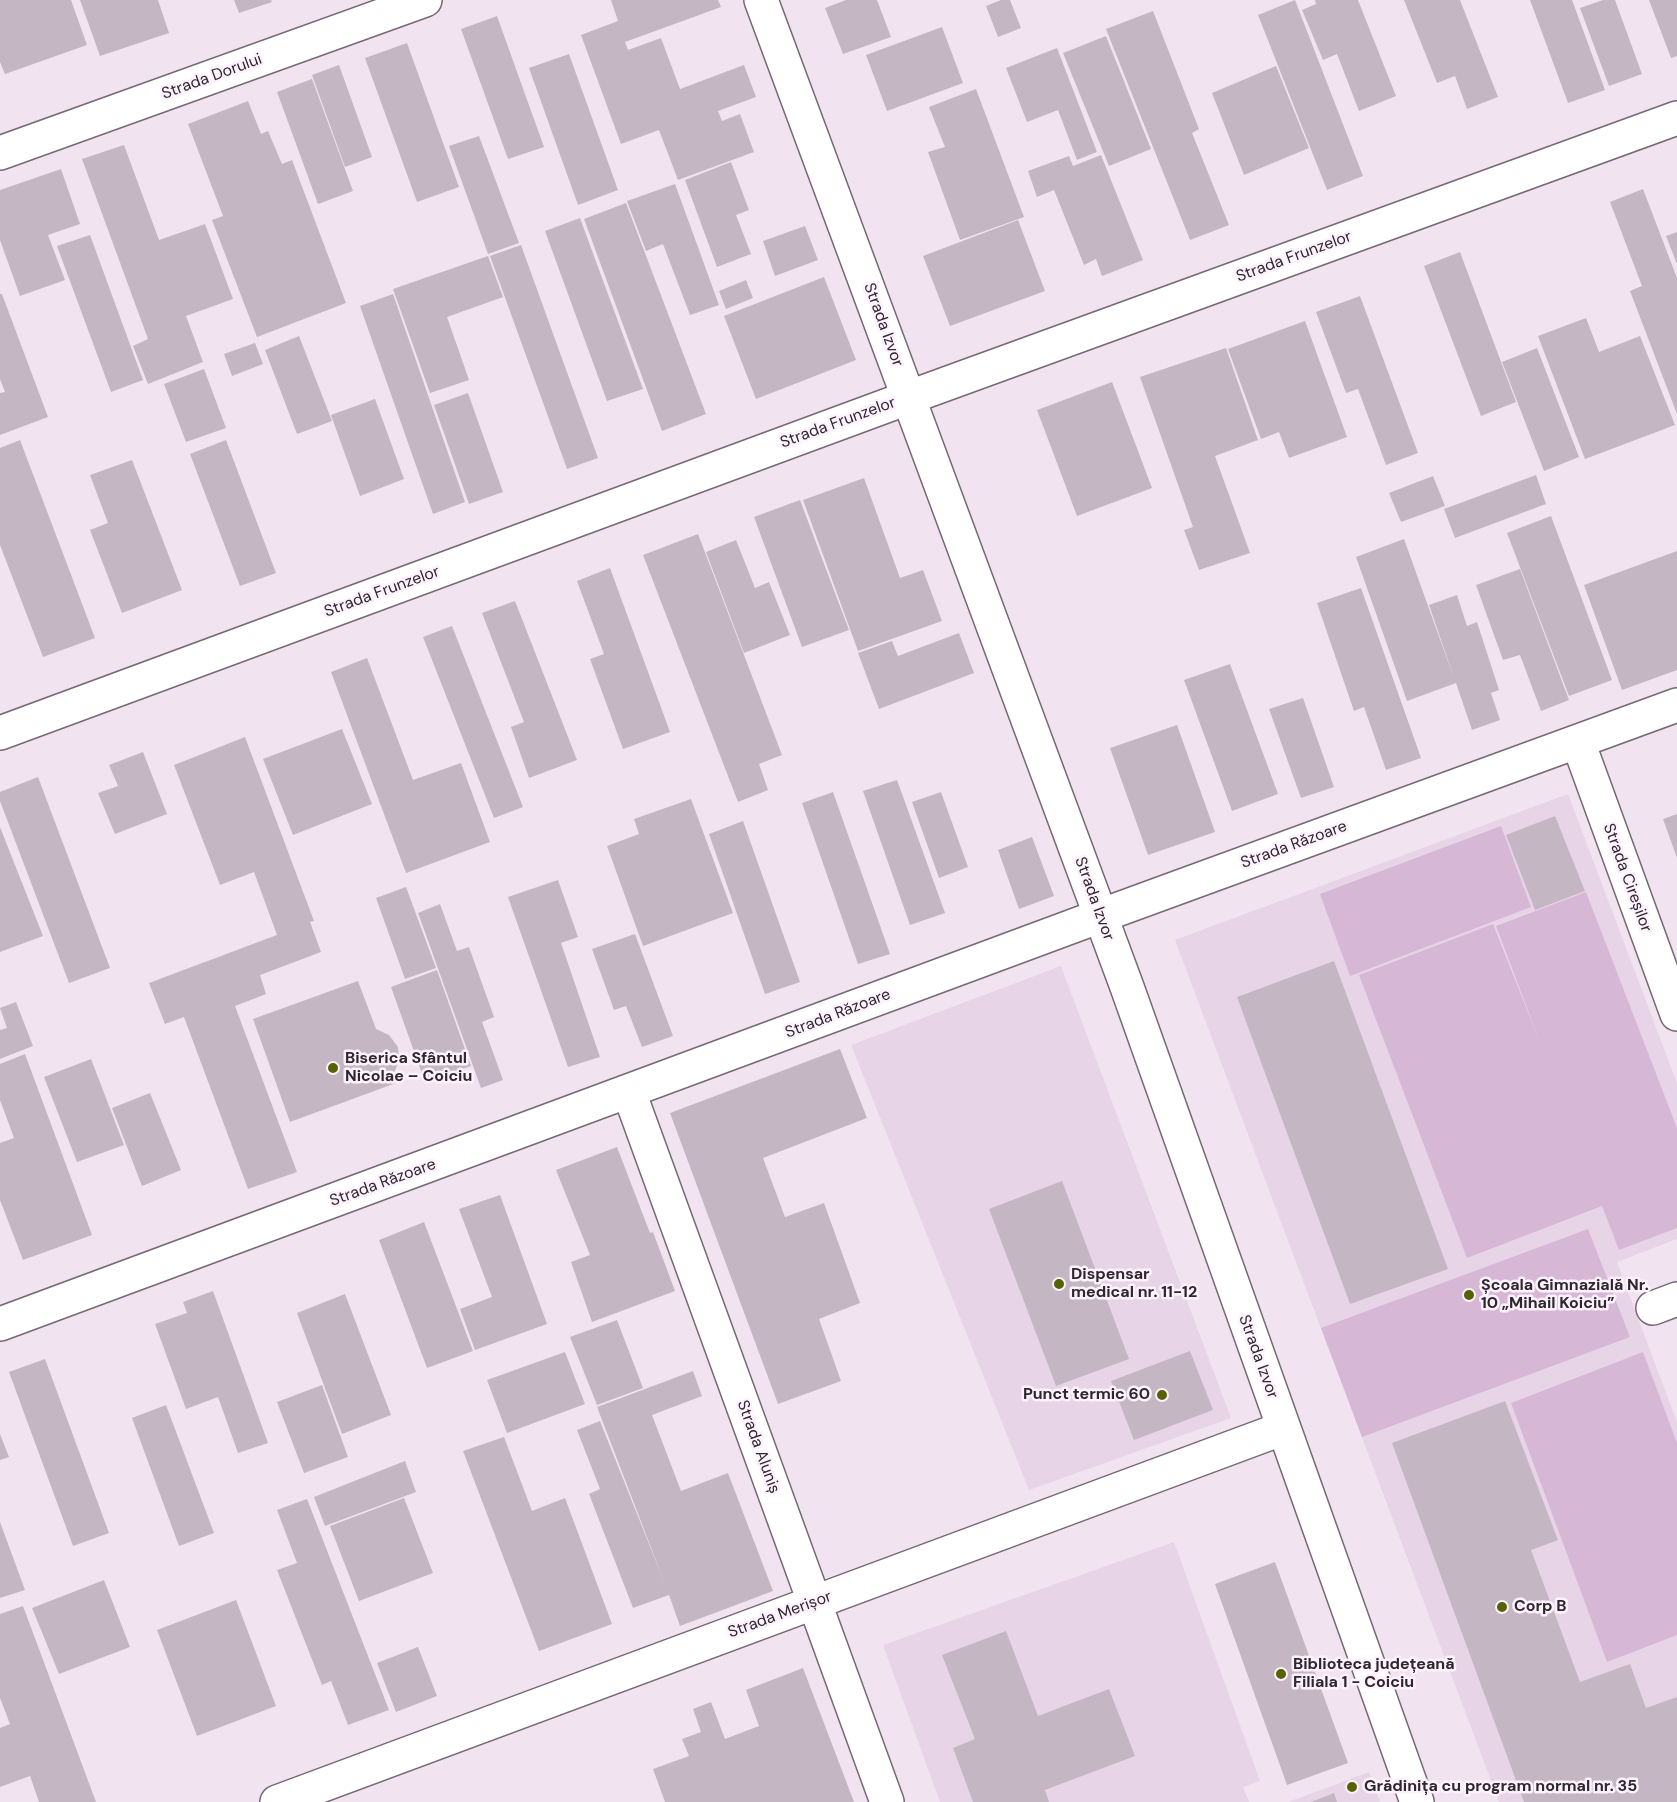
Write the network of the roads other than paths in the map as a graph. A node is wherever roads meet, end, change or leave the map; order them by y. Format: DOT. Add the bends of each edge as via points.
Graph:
graph roads {
  1 [pos="425,0"];
  2 [pos="762,0"];
  3 [pos="1677,118"];
  4 [pos="0,153"];
  5 [pos="910,397"];
  6 [pos="1677,705"];
  7 [pos="0,733"];
  8 [pos="1578,742"];
  9 [pos="1100,916"];
  10 [pos="1677,1014"];
  11 [pos="629,1092"];
  12 [pos="0,1324"];
  13 [pos="1284,1428"];
  14 [pos="814,1602"];
  15 [pos="277,1802"];
  16 [pos="886,1802"];
  17 [pos="1418,1802"];
  1 -- 4 [label="street, Strada Dorului"];
  2 -- 5 [label="street, Strada Izvor"];
  3 -- 5 [label="street, Strada Frunzelor"];
  5 -- 7 [label="street, Strada Frunzelor"];
  5 -- 9 [label="street, Strada Izvor"];
  6 -- 8 [label="street, Strada Răzoare"];
  8 -- 9 [label="street, Strada Răzoare"];
  8 -- 10 [label="street, Strada Cireșilor"];
  9 -- 11 [label="street, Strada Răzoare"];
  9 -- 13 [label="street, Strada Izvor"];
  11 -- 12 [label="street, Strada Răzoare"];
  11 -- 14 [label="street, Strada Aluniș"];
  13 -- 14 [label="street, Strada Merișor"];
  13 -- 17 [label="street, Strada Izvor"];
  14 -- 15 [label="street, Strada Merișor"];
  14 -- 16 [label="street, Strada Aluniș"];
}
